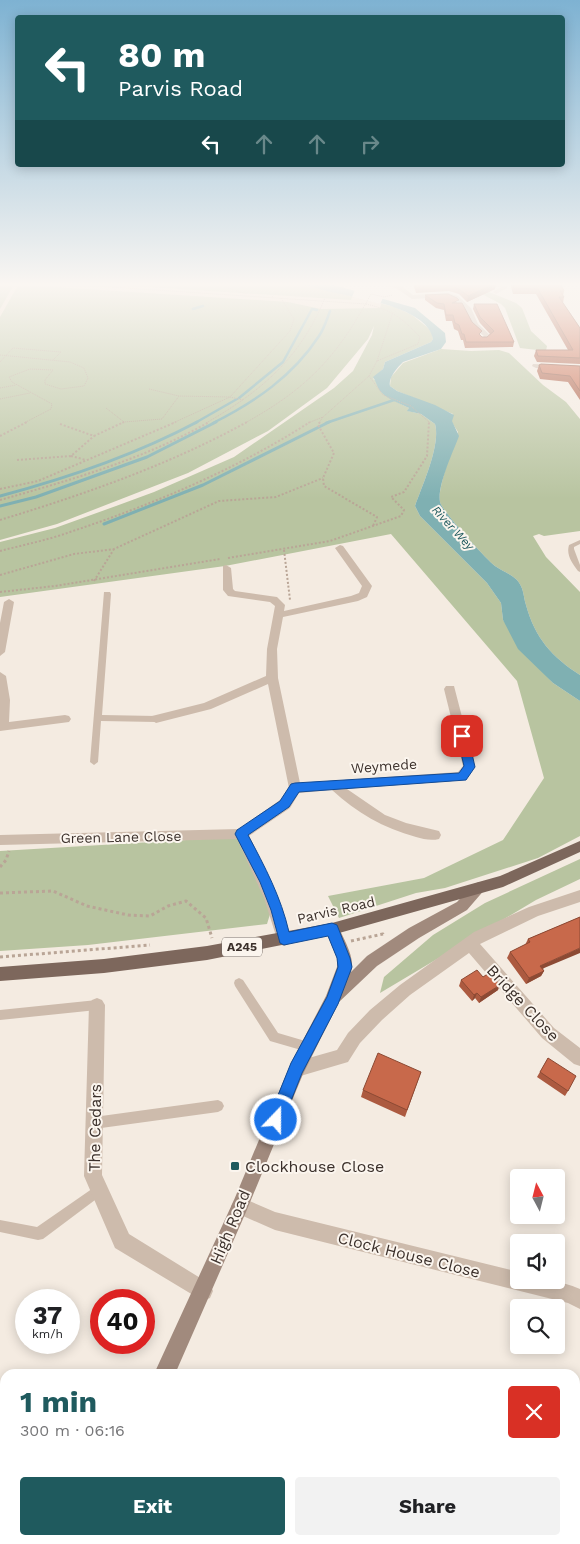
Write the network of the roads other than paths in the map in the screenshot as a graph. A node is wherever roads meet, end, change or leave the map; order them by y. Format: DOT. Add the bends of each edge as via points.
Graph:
graph roads {
  1 [pos="536,366"];
  2 [pos="580,368"];
  3 [pos="580,542"];
  4 [pos="340,548"];
  5 [pos="226,568"];
  6 [pos="580,570"];
  7 [pos="107,594"];
  8 [pos="9,602"];
  9 [pos="280,615"];
  10 [pos="0,652"];
  11 [pos="0,676"];
  12 [pos="272,678"];
  13 [pos="450,689"];
  14 [pos="97,718"];
  15 [pos="65,719"];
  16 [pos="156,719"];
  17 [pos="2,727"];
  18 [pos="94,762"];
  19 [pos="335,786"];
  20 [pos="295,788"];
  21 [pos="241,834"];
  22 [pos="434,835"];
  23 [pos="6,839"];
  24 [pos="580,846"];
  25 [pos="479,888"];
  26 [pos="580,896"];
  27 [pos="332,929"];
  28 [pos="284,939"];
  29 [pos="470,943"];
  30 [pos="0,974"];
  31 [pos="239,983"];
  32 [pos="333,999"];
  33 [pos="98,1005"];
  34 [pos="0,1015"];
  35 [pos="308,1048"];
  36 [pos="580,1058"];
  37 [pos="297,1069"];
  38 [pos="218,1106"];
  39 [pos="94,1123"];
  40 [pos="99,1190"];
  41 [pos="240,1206"];
  42 [pos="0,1226"];
  43 [pos="203,1291"];
  44 [pos="580,1298"];
  45 [pos="166,1369"];
  1 -- 2 [label="street"];
  3 -- 6 [label="lane" via="570,549"];
  4 -- 9 [label="street" via="367,586 363,595"];
  5 -- 9 [label="street" via="228,590 232,594 273,599 280,605"];
  7 -- 14 [label="lane"];
  8 -- 10 [label="street"];
  9 -- 12 [label="street" via="272,650"];
  11 -- 17 [label="street" via="4,700"];
  12 -- 16 [label="street" via="207,706"];
  12 -- 20 [label="street"];
  13 -- 19 [label="street, Weymede" via="469,767 462,777"];
  14 -- 16 [label="lane"];
  14 -- 18 [label="lane"];
  15 -- 17 [label="street"];
  19 -- 20 [label="street, Weymede"];
  19 -- 22 [label="street, Weymede" via="372,816 413,832"];
  20 -- 21 [label="street" via="284,804"];
  21 -- 23 [label="street, Green Lane Close"];
  21 -- 28 [label="street" via="274,900"];
  24 -- 25 [label="main road, Parvis Road / A245" via="544,864"];
  25 -- 27 [label="main road, Parvis Road / A245"];
  25 -- 32 [label="street, High Road" via="462,906 372,960"];
  26 -- 29 [label="street" via="534,911"];
  27 -- 28 [label="main road, Parvis Road / A245"];
  27 -- 32 [label="street, High Road" via="345,967"];
  28 -- 30 [label="main road, Parvis Road / A245" via="214,945 120,964"];
  29 -- 36 [label="street, Bridge Close" via="548,1033"];
  29 -- 37 [label="street" via="391,1002 354,1038 342,1056"];
  31 -- 35 [label="lane" via="274,1037"];
  32 -- 35 [label="street, High Road"];
  33 -- 34 [label="lane"];
  33 -- 39 [label="street, The Cedars"];
  35 -- 37 [label="street, High Road"];
  37 -- 41 [label="street, High Road"];
  38 -- 39 [label="lane"];
  39 -- 40 [label="street, The Cedars" via="93,1176"];
  40 -- 42 [label="lane" via="38,1234"];
  40 -- 43 [label="street, The Cedars" via="122,1241"];
  41 -- 43 [label="street, High Road"];
  41 -- 44 [label="street, Clock House Close" via="274,1222"];
  43 -- 45 [label="street, High Road"];
}
